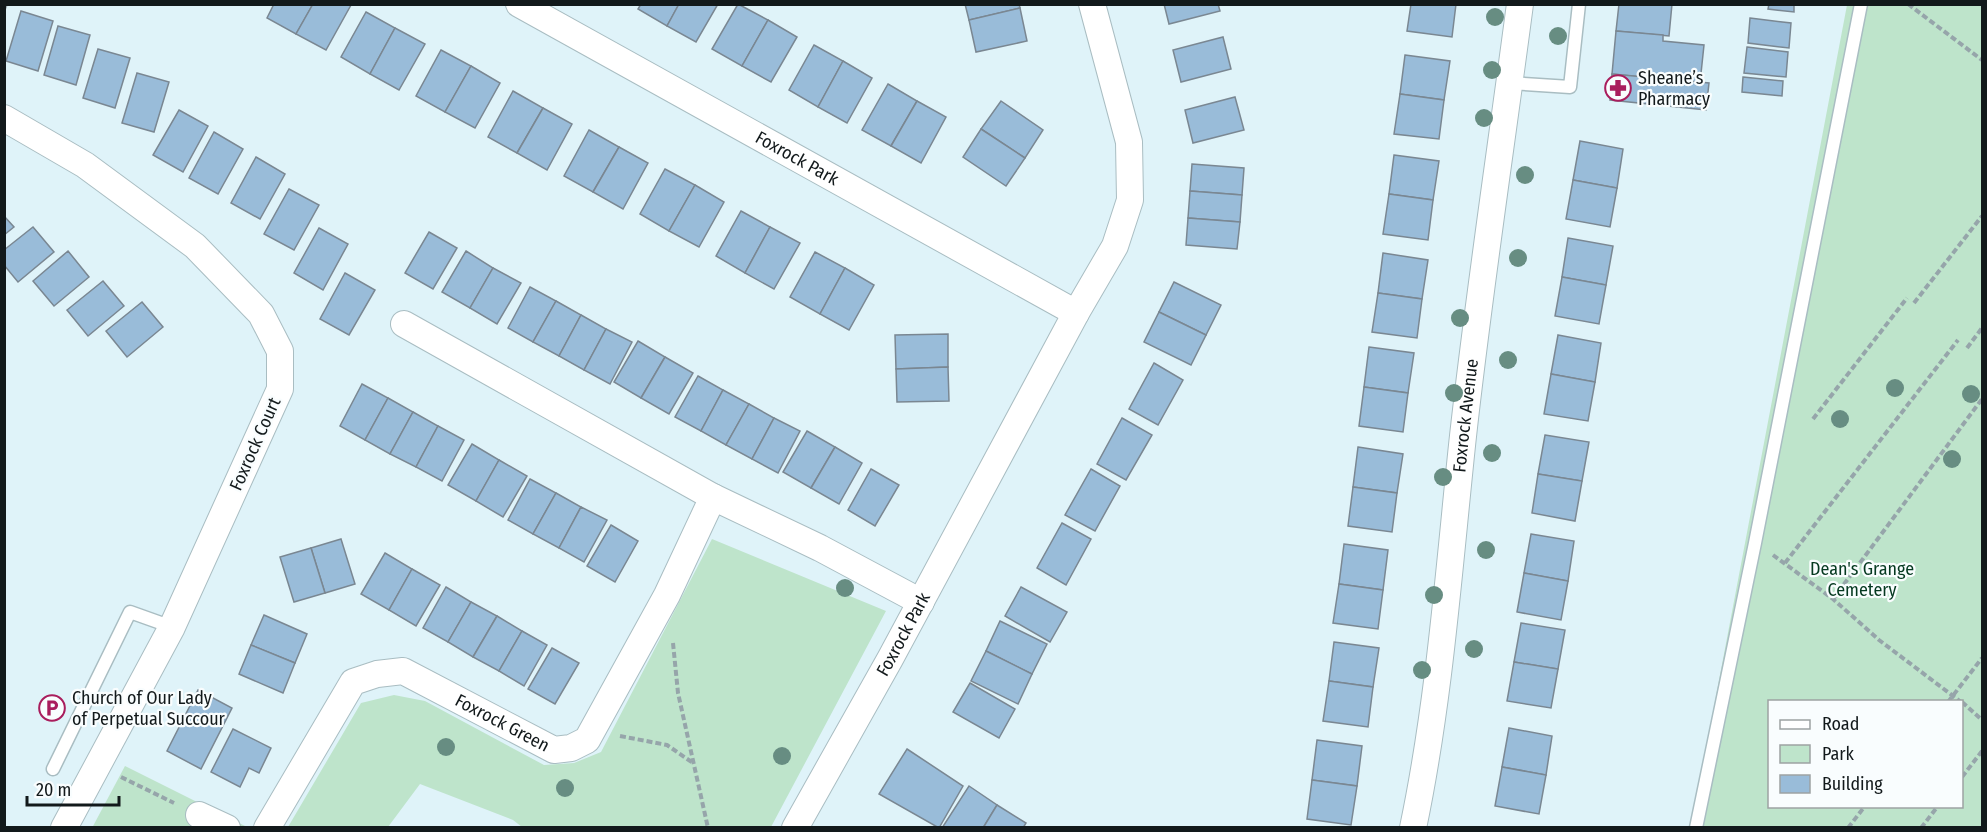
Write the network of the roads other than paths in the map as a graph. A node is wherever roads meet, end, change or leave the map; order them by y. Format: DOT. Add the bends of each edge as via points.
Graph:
graph roads {
  1 [pos="519,4"];
  2 [pos="1092,4"];
  3 [pos="1520,4"];
  4 [pos="1579,4"];
  5 [pos="1861,4"];
  6 [pos="1510,83"];
  7 [pos="4,118"];
  8 [pos="1076,313"];
  9 [pos="404,324"];
  10 [pos="713,497"];
  11 [pos="921,602"];
  12 [pos="172,627"];
  13 [pos="53,769"];
  14 [pos="199,815"];
  15 [pos="803,825"];
  16 [pos="64,828"];
  17 [pos="227,828"];
  18 [pos="267,828"];
  19 [pos="1413,828"];
  20 [pos="1696,828"];
  1 -- 8 [label="street, Foxrock Park"];
  2 -- 8 [label="street, Foxrock Park" via="1129,142 1130,200 1115,246"];
  3 -- 6 [label="street, Foxrock Avenue"];
  4 -- 6 [label="lane" via="1570,87"];
  5 -- 20 [label="lane"];
  6 -- 19 [label="street, Foxrock Avenue" via="1463,436 1451,568"];
  7 -- 12 [label="street, Foxrock Court" via="85,165 195,246 261,314 280,351 280,389"];
  8 -- 11 [label="street, Foxrock Park"];
  9 -- 10 [label="street"];
  10 -- 11 [label="street"];
  10 -- 18 [label="street, Foxrock Green" via="667,595 587,740 571,748 554,750 403,671 377,674 353,682"];
  11 -- 15 [label="street, Foxrock Park"];
  12 -- 13 [label="lane" via="130,612"];
  12 -- 16 [label="street, Foxrock Court"];
  14 -- 17 [label="street"];
}
